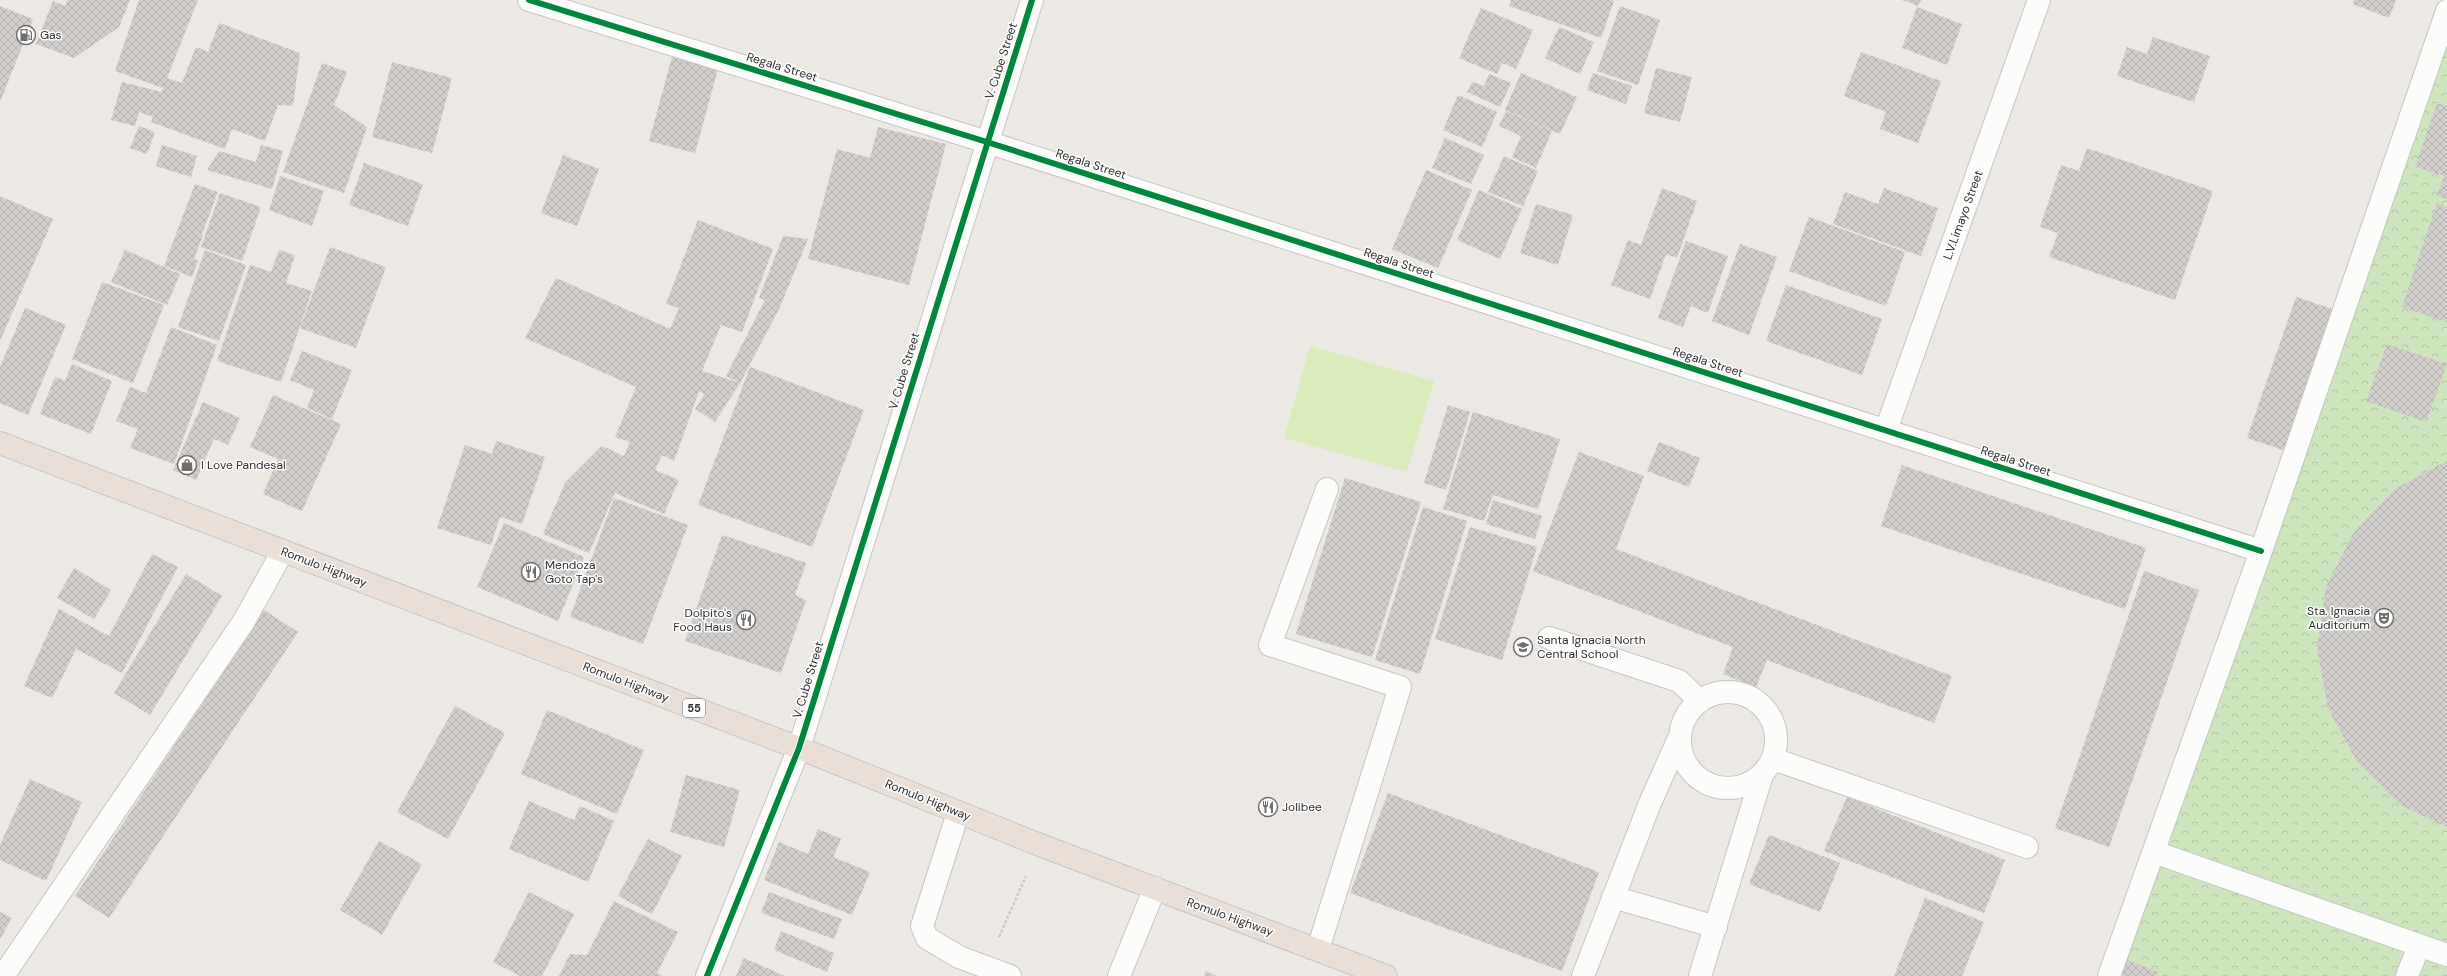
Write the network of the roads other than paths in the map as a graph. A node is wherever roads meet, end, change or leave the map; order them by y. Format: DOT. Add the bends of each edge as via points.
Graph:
graph roads {
  1 [pos="529,0"];
  2 [pos="1032,0"];
  3 [pos="2039,0"];
  4 [pos="2447,11"];
  5 [pos="987,142"];
  6 [pos="1886,430"];
  7 [pos="0,443"];
  8 [pos="1327,489"];
  9 [pos="283,551"];
  10 [pos="2261,551"];
  11 [pos="1549,638"];
  12 [pos="1699,700"];
  13 [pos="1679,738"];
  14 [pos="799,748"];
  15 [pos="1768,767"];
  16 [pos="958,813"];
  17 [pos="2027,847"];
  18 [pos="2154,852"];
  19 [pos="1155,888"];
  20 [pos="1613,897"];
  21 [pos="1716,927"];
  22 [pos="2419,946"];
  23 [pos="1318,949"];
  24 [pos="2447,955"];
  25 [pos="3,976"];
  26 [pos="707,976"];
  27 [pos="1010,976"];
  28 [pos="1119,976"];
  29 [pos="1386,976"];
  30 [pos="1583,976"];
  31 [pos="1700,976"];
  32 [pos="2108,976"];
  33 [pos="2407,976"];
  1 -- 5 [label="street, Regala Street"];
  2 -- 5 [label="street, V. Cube Street"];
  3 -- 6 [label="street, L.V.Limayo Street"];
  4 -- 10 [label="street"];
  5 -- 6 [label="street, Regala Street"];
  5 -- 14 [label="street, V. Cube Street"];
  6 -- 10 [label="street, Regala Street"];
  7 -- 9 [label="highway, Romulo Highway / 55"];
  8 -- 23 [label="street" via="1270,645 1400,687"];
  9 -- 14 [label="highway, Romulo Highway / 55"];
  9 -- 25 [label="street" via="244,621"];
  10 -- 18 [label="street"];
  11 -- 12 [label="street" via="1679,681"];
  12 -- 13 [label="street" via="1683,720"];
  12 -- 15 [label="street" via="1723,691 1748,695 1768,711 1777,734"];
  13 -- 15 [label="street" via="1682,758 1688,768 1708,785 1727,789 1746,786"];
  13 -- 20 [label="street"];
  14 -- 16 [label="highway, Romulo Highway / 55"];
  14 -- 26 [label="street, V. Cube Street"];
  15 -- 17 [label="street"];
  15 -- 21 [label="street"];
  16 -- 19 [label="highway, Romulo Highway / 55"];
  16 -- 27 [label="street" via="922,926 926,938 959,957"];
  18 -- 22 [label="street"];
  18 -- 32 [label="street"];
  19 -- 23 [label="highway, Romulo Highway / 55"];
  19 -- 28 [label="street"];
  20 -- 21 [label="street"];
  20 -- 30 [label="street"];
  21 -- 31 [label="street"];
  22 -- 24 [label="street"];
  22 -- 33 [label="street"];
  23 -- 29 [label="highway, Romulo Highway / 55"];
}
